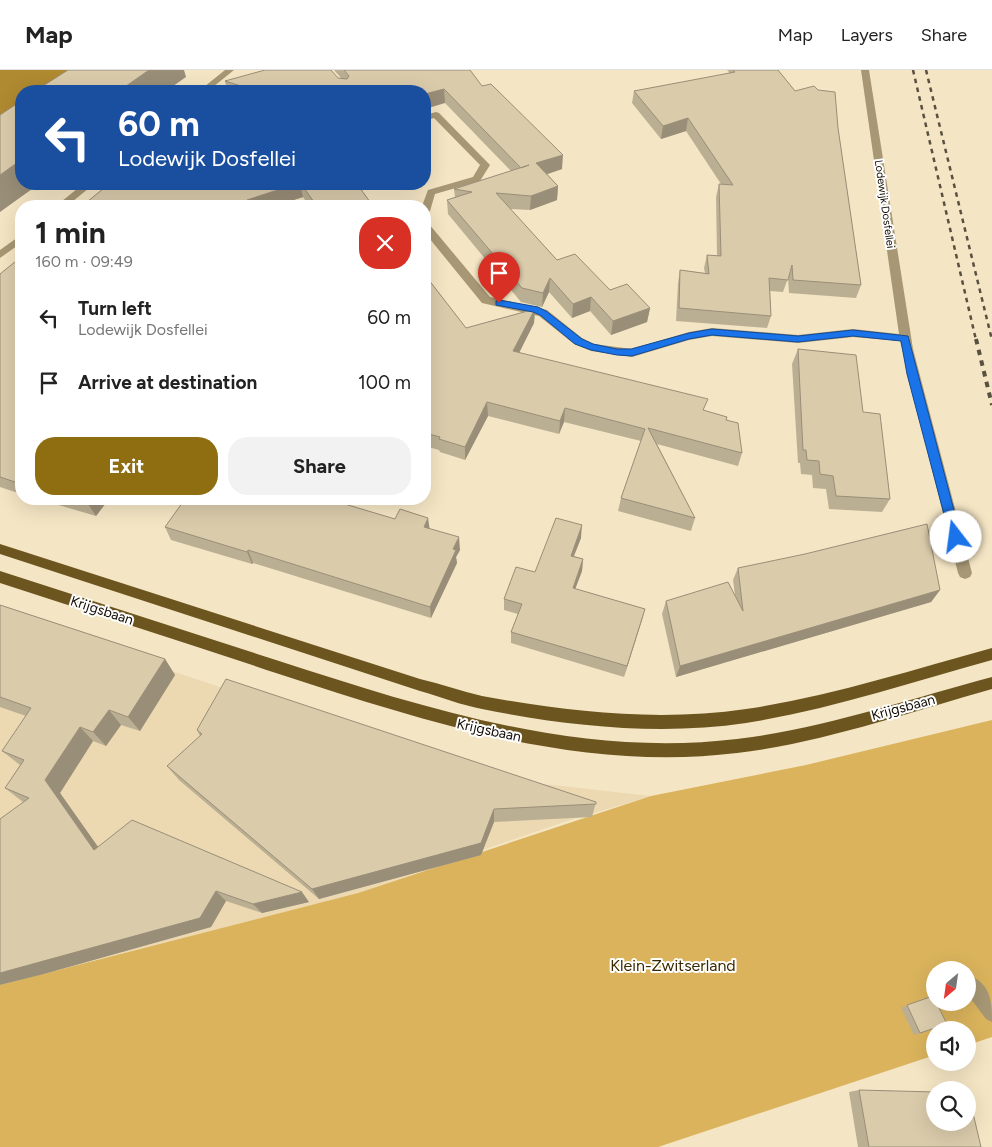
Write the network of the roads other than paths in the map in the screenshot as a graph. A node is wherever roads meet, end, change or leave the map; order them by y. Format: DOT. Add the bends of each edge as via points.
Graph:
graph roads {
  1 [pos="230,70"];
  2 [pos="865,70"];
  3 [pos="211,85"];
  4 [pos="431,116"];
  5 [pos="81,190"];
  6 [pos="431,192"];
  7 [pos="69,200"];
  8 [pos="428,200"];
  9 [pos="431,233"];
  10 [pos="15,243"];
  11 [pos="0,255"];
  12 [pos="905,338"];
  13 [pos="0,549"];
  14 [pos="965,573"];
  15 [pos="0,577"];
  16 [pos="992,654"];
  17 [pos="992,683"];
  18 [pos="976,992"];
  19 [pos="992,1013"];
  1 -- 3 [label="street"];
  2 -- 12 [label="street, Lodewijk Dosfellei"];
  4 -- 6 [label="street" via="436,115 484,166 477,179"];
  5 -- 7 [label="street"];
  6 -- 8 [label="street"];
  9 -- 12 [label="street" via="486,300 543,313 568,335 591,347 632,353 712,332 798,339 853,333"];
  10 -- 11 [label="street"];
  12 -- 14 [label="street, Lodewijk Dosfellei"];
  13 -- 16 [label="main road, Krijgsbaan" via="420,685 481,702 584,718 648,721 745,716 808,704"];
  15 -- 17 [label="main road, Krijgsbaan" via="408,709 464,725 588,747 722,748 784,739"];
  18 -- 19 [label="street"];
}
